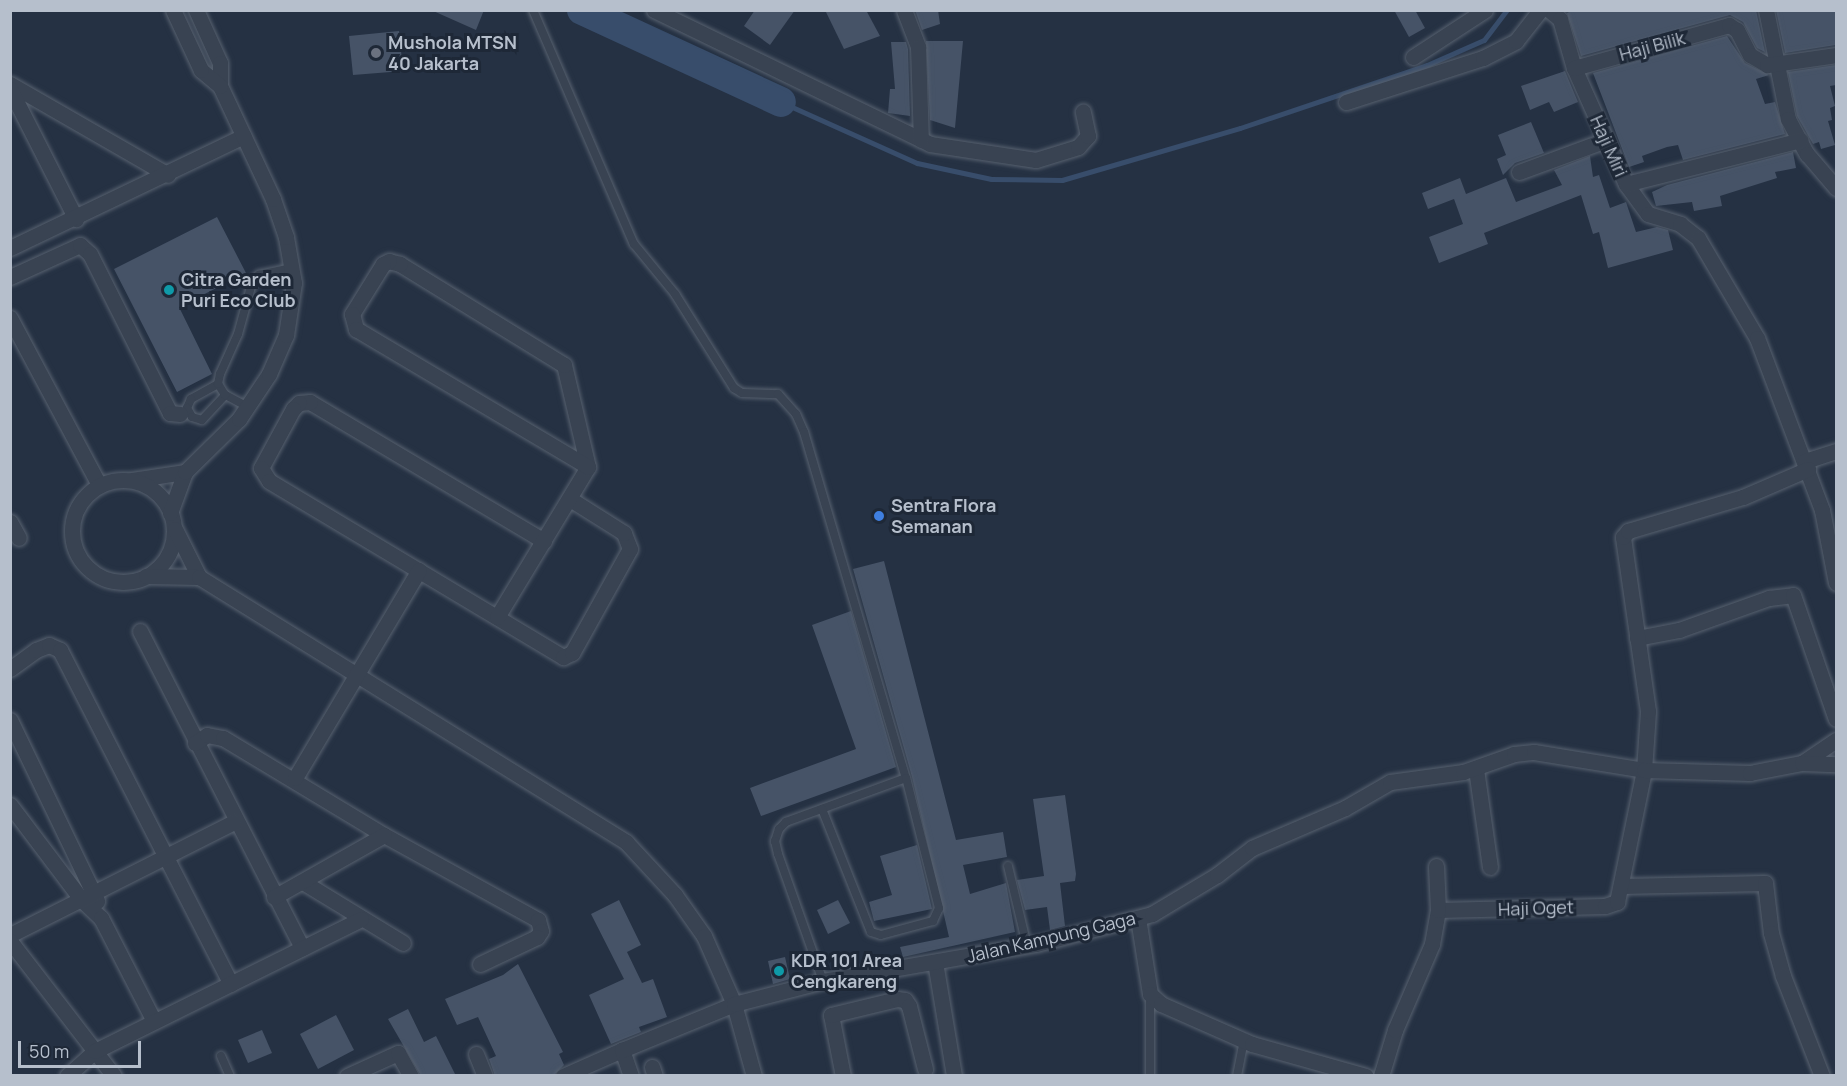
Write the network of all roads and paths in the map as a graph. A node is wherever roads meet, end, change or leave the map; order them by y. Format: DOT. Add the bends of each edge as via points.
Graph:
graph roads {
  1 [pos="173,10"];
  2 [pos="196,10"];
  3 [pos="533,10"];
  4 [pos="654,10"];
  5 [pos="904,10"];
  6 [pos="1485,10"];
  7 [pos="1540,10"];
  8 [pos="1550,10"];
  9 [pos="1766,10"];
  10 [pos="1836,55"];
  11 [pos="1413,57"];
  12 [pos="1777,66"];
  13 [pos="1574,68"];
  14 [pos="10,84"];
  15 [pos="220,86"];
  16 [pos="10,89"];
  17 [pos="1346,102"];
  18 [pos="1083,112"];
  19 [pos="244,136"];
  20 [pos="921,140"];
  21 [pos="1606,140"];
  22 [pos="1801,140"];
  23 [pos="1519,172"];
  24 [pos="168,175"];
  25 [pos="1626,184"];
  26 [pos="1836,188"];
  27 [pos="76,219"];
  28 [pos="10,248"];
  29 [pos="293,268"];
  30 [pos="10,277"];
  31 [pos="10,318"];
  32 [pos="218,384"];
  33 [pos="225,395"];
  34 [pos="248,407"];
  35 [pos="180,414"];
  36 [pos="1836,451"];
  37 [pos="1806,465"];
  38 [pos="588,468"];
  39 [pos="185,472"];
  40 [pos="130,480"];
  41 [pos="99,485"];
  42 [pos="570,499"];
  43 [pos="172,518"];
  44 [pos="10,522"];
  45 [pos="19,538"];
  46 [pos="544,541"];
  47 [pos="419,570"];
  48 [pos="146,576"];
  49 [pos="199,577"];
  50 [pos="1836,583"];
  51 [pos="497,617"];
  52 [pos="141,631"];
  53 [pos="1637,638"];
  54 [pos="10,669"];
  55 [pos="358,674"];
  56 [pos="1836,719"];
  57 [pos="10,720"];
  58 [pos="1836,740"];
  59 [pos="195,743"];
  60 [pos="1802,763"];
  61 [pos="1836,764"];
  62 [pos="1476,769"];
  63 [pos="1644,770"];
  64 [pos="295,778"];
  65 [pos="906,778"];
  66 [pos="10,805"];
  67 [pos="822,809"];
  68 [pos="234,822"];
  69 [pos="384,835"];
  70 [pos="165,857"];
  71 [pos="1008,866"];
  72 [pos="1436,866"];
  73 [pos="1490,867"];
  74 [pos="303,882"];
  75 [pos="1621,886"];
  76 [pos="95,892"];
  77 [pos="274,897"];
  78 [pos="81,899"];
  79 [pos="1438,910"];
  80 [pos="101,918"];
  81 [pos="1138,918"];
  82 [pos="361,919"];
  83 [pos="10,935"];
  84 [pos="10,941"];
  85 [pos="403,943"];
  86 [pos="1027,946"];
  87 [pos="302,948"];
  88 [pos="935,962"];
  89 [pos="480,964"];
  90 [pos="823,981"];
  91 [pos="231,984"];
  92 [pos="1150,994"];
  93 [pos="734,1004"];
  94 [pos="154,1021"];
  95 [pos="1244,1041"];
  96 [pos="622,1050"];
  97 [pos="95,1051"];
  98 [pos="476,1054"];
  99 [pos="221,1056"];
  100 [pos="925,1069"];
  101 [pos="67,1076"];
  102 [pos="114,1076"];
  103 [pos="230,1076"];
  104 [pos="347,1076"];
  105 [pos="411,1076"];
  106 [pos="486,1076"];
  107 [pos="563,1076"];
  108 [pos="630,1076"];
  109 [pos="754,1076"];
  110 [pos="843,1076"];
  111 [pos="954,1076"];
  112 [pos="1149,1076"];
  113 [pos="1238,1076"];
  114 [pos="1366,1076"];
  115 [pos="1381,1076"];
  116 [pos="1822,1076"];
  1 -- 15 [label="street" via="201,70"];
  2 -- 15 [label="street" via="220,63"];
  3 -- 65 [label="lane" via="634,244 675,294 734,388 742,393 777,394 796,414"];
  4 -- 20 [label="street"];
  5 -- 20 [label="street" via="918,47"];
  6 -- 11 [label="street"];
  7 -- 17 [label="street" via="1516,41 1483,58"];
  8 -- 13 [label="street, Haji Miri" via="1560,19"];
  9 -- 12 [label="street"];
  10 -- 12 [label="street"];
  12 -- 13 [label="street, Haji Bilik" via="1754,60 1737,30 1729,25"];
  12 -- 22 [label="street" via="1788,118"];
  13 -- 21 [label="street, Haji Miri"];
  14 -- 24 [label="street"];
  15 -- 19 [label="street"];
  16 -- 27 [label="street"];
  18 -- 20 [label="street" via="1088,136 1078,147 1036,160 970,152"];
  19 -- 24 [label="street"];
  19 -- 29 [label="street" via="281,220"];
  21 -- 23 [label="street"];
  21 -- 25 [label="street, Haji Miri"];
  22 -- 25 [label="street, Haji Miri"];
  22 -- 26 [label="street"];
  24 -- 27 [label="street"];
  25 -- 37 [label="street" via="1648,214 1680,224 1707,251 1757,338"];
  27 -- 28 [label="street"];
  29 -- 32 [label="lane" via="259,275 252,283"];
  29 -- 34 [label="street" via="293,302 286,335 270,374"];
  30 -- 35 [label="street" via="80,245 90,254 170,413"];
  31 -- 41 [label="street"];
  32 -- 33 [label="lane"];
  32 -- 33 [label="lane" via="191,399 187,408 192,417 202,420"];
  33 -- 34 [label="lane"];
  34 -- 39 [label="street"];
  36 -- 37 [label="street"];
  37 -- 50 [label="street" via="1827,527"];
  37 -- 53 [label="street" via="1743,497 1628,531 1623,544"];
  38 -- 38 [label="street" via="356,329 352,314 383,264 400,264 564,365"];
  38 -- 42 [label="street"];
  39 -- 40 [label="street"];
  39 -- 43 [label="street"];
  40 -- 41 [label="street"];
  40 -- 43 [label="street" via="159,495"];
  41 -- 48 [label="street" via="83,499 74,518 72,539 80,559 95,574 115,581"];
  42 -- 46 [label="street"];
  42 -- 51 [label="street" via="624,533 630,546 572,653 559,656"];
  43 -- 48 [label="street" via="172,544 166,558"];
  43 -- 49 [label="street"];
  44 -- 45 [label="street"];
  46 -- 47 [label="street" via="310,402 299,403 262,465 263,476"];
  46 -- 51 [label="street"];
  47 -- 51 [label="street"];
  47 -- 55 [label="street"];
  48 -- 49 [label="street"];
  49 -- 55 [label="street"];
  52 -- 59 [label="street"];
  53 -- 56 [label="street" via="1679,630 1769,598 1793,596"];
  53 -- 63 [label="street" via="1648,711"];
  54 -- 70 [label="street" via="36,650 50,645 60,650"];
  55 -- 64 [label="street"];
  55 -- 93 [label="street" via="626,842 675,895 704,936"];
  57 -- 76 [label="street"];
  58 -- 60 [label="street"];
  59 -- 64 [label="street" via="207,735 223,738"];
  59 -- 68 [label="street"];
  60 -- 61 [label="street"];
  60 -- 63 [label="street, Jalan Kampung Gaga" via="1750,773"];
  62 -- 63 [label="street, Jalan Kampung Gaga" via="1514,754 1534,752"];
  62 -- 73 [label="street"];
  62 -- 81 [label="street, Jalan Kampung Gaga" via="1383,784 1345,808 1252,848 1203,884"];
  63 -- 75 [label="street"];
  64 -- 69 [label="street"];
  65 -- 67 [label="lane"];
  65 -- 67 [label="lane" via="939,908 933,921 881,935 871,932"];
  66 -- 78 [label="street"];
  67 -- 90 [label="lane" via="786,822 779,828 775,841"];
  68 -- 70 [label="street"];
  68 -- 77 [label="street"];
  69 -- 74 [label="street"];
  69 -- 89 [label="street" via="538,920 541,931 537,937"];
  70 -- 76 [label="street"];
  70 -- 91 [label="street"];
  71 -- 86 [label="lane"];
  72 -- 79 [label="street"];
  74 -- 77 [label="street"];
  74 -- 82 [label="street"];
  75 -- 79 [label="street, Haji Oget" via="1617,902 1605,906"];
  75 -- 116 [label="street" via="1765,883 1771,933 1782,976"];
  76 -- 78 [label="street"];
  76 -- 80 [label="street"];
  77 -- 87 [label="street"];
  78 -- 80 [label="street"];
  78 -- 83 [label="street"];
  79 -- 115 [label="street" via="1432,944 1395,1030"];
  80 -- 94 [label="street"];
  81 -- 86 [label="street, Jalan Kampung Gaga"];
  81 -- 92 [label="street"];
  82 -- 85 [label="street"];
  82 -- 87 [label="street"];
  84 -- 97 [label="street"];
  86 -- 88 [label="street, Jalan Kampung Gaga"];
  87 -- 91 [label="street"];
  88 -- 90 [label="street, Jalan Kampung Gaga"];
  88 -- 111 [label="street"];
  90 -- 93 [label="street, Jalan Kampung Gaga"];
  91 -- 94 [label="street"];
  92 -- 95 [label="street" via="1161,1004"];
  92 -- 112 [label="lane"];
  93 -- 96 [label="street, Jalan Kampung Gaga"];
  93 -- 109 [label="street"];
  94 -- 97 [label="street"];
  95 -- 113 [label="lane"];
  95 -- 114 [label="street"];
  96 -- 107 [label="street, Jalan Kampung Gaga"];
  96 -- 108 [label="street"];
  97 -- 101 [label="street"];
  97 -- 102 [label="street"];
  98 -- 106 [label="street"];
  99 -- 103 [label="lane"];
  100 -- 110 [label="street" via="909,1006 905,1000 897,999 838,1010 831,1015"];
  104 -- 105 [label="street" via="398,1053"];
}
